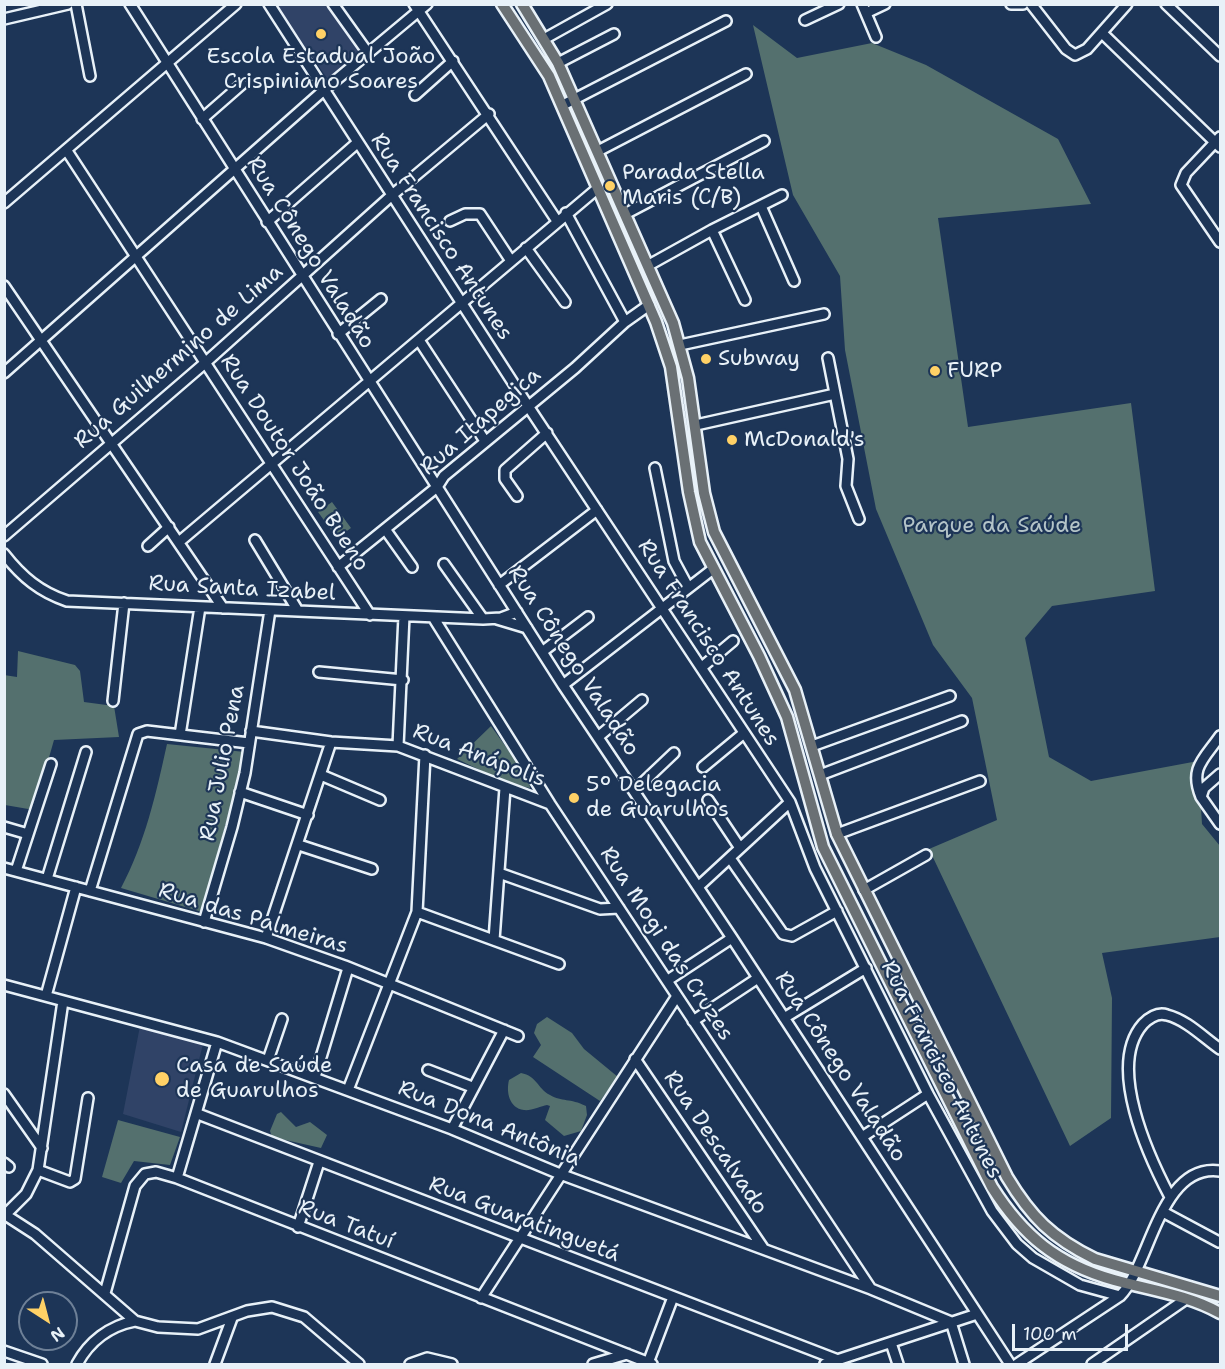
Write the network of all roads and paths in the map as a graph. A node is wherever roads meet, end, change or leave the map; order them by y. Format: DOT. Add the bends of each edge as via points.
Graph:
graph roads {
  1 [pos="75,4"];
  2 [pos="130,4"];
  3 [pos="236,4"];
  4 [pos="269,4"];
  5 [pos="333,4"];
  6 [pos="427,4"];
  7 [pos="502,4"];
  8 [pos="522,4"];
  9 [pos="607,4"];
  10 [pos="839,4"];
  11 [pos="885,4"];
  12 [pos="1011,4"];
  13 [pos="1023,4"];
  14 [pos="1031,4"];
  15 [pos="1127,4"];
  16 [pos="1166,4"];
  17 [pos="62,5"];
  18 [pos="416,8"];
  19 [pos="864,9"];
  20 [pos="4,19"];
  21 [pos="805,20"];
  22 [pos="726,21"];
  23 [pos="1101,33"];
  24 [pos="614,34"];
  25 [pos="876,37"];
  26 [pos="544,39"];
  27 [pos="368,53"];
  28 [pos="1221,56"];
  29 [pos="453,61"];
  30 [pos="558,63"];
  31 [pos="167,64"];
  32 [pos="746,74"];
  33 [pos="90,76"];
  34 [pos="242,84"];
  35 [pos="324,90"];
  36 [pos="415,95"];
  37 [pos="574,99"];
  38 [pos="563,105"];
  39 [pos="489,114"];
  40 [pos="202,119"];
  41 [pos="764,141"];
  42 [pos="1219,142"];
  43 [pos="357,143"];
  44 [pos="67,151"];
  45 [pos="598,151"];
  46 [pos="233,170"];
  47 [pos="598,188"];
  48 [pos="782,195"];
  49 [pos="391,196"];
  50 [pos="4,203"];
  51 [pos="760,206"];
  52 [pos="566,213"];
  53 [pos="625,214"];
  54 [pos="450,220"];
  55 [pos="557,221"];
  56 [pos="267,222"];
  57 [pos="712,230"];
  58 [pos="1221,243"];
  59 [pos="526,248"];
  60 [pos="134,257"];
  61 [pos="511,261"];
  62 [pos="649,266"];
  63 [pos="302,277"];
  64 [pos="794,281"];
  65 [pos="4,286"];
  66 [pos="381,299"];
  67 [pos="745,300"];
  68 [pos="565,302"];
  69 [pos="462,303"];
  70 [pos="649,305"];
  71 [pos="824,315"];
  72 [pos="625,322"];
  73 [pos="338,334"];
  74 [pos="42,340"];
  75 [pos="419,340"];
  76 [pos="680,345"];
  77 [pos="828,358"];
  78 [pos="205,363"];
  79 [pos="4,373"];
  80 [pos="370,383"];
  81 [pos="835,394"];
  82 [pos="528,406"];
  83 [pos="696,425"];
  84 [pos="547,433"];
  85 [pos="484,441"];
  86 [pos="111,442"];
  87 [pos="272,464"];
  88 [pos="655,468"];
  89 [pos="437,487"];
  90 [pos="518,496"];
  91 [pos="597,510"];
  92 [pos="859,519"];
  93 [pos="169,527"];
  94 [pos="385,529"];
  95 [pos="4,536"];
  96 [pos="255,540"];
  97 [pos="179,542"];
  98 [pos="148,546"];
  99 [pos="4,554"];
  100 [pos="12,564"];
  101 [pos="444,564"];
  102 [pos="338,567"];
  103 [pos="412,567"];
  104 [pos="712,569"];
  105 [pos="4,571"];
  106 [pos="500,585"];
  107 [pos="688,587"];
  108 [pos="124,603"];
  109 [pos="200,607"];
  110 [pos="223,608"];
  111 [pos="662,609"];
  112 [pos="270,610"];
  113 [pos="298,611"];
  114 [pos="517,612"];
  115 [pos="370,615"];
  116 [pos="404,616"];
  117 [pos="433,617"];
  118 [pos="588,617"];
  119 [pos="483,619"];
  120 [pos="495,619"];
  121 [pos="527,628"];
  122 [pos="733,641"];
  123 [pos="542,652"];
  124 [pos="702,666"];
  125 [pos="319,672"];
  126 [pos="403,680"];
  127 [pos="563,685"];
  128 [pos="950,696"];
  129 [pos="642,700"];
  130 [pos="113,701"];
  131 [pos="962,721"];
  132 [pos="251,731"];
  133 [pos="744,733"];
  134 [pos="180,735"];
  135 [pos="1221,736"];
  136 [pos="598,737"];
  137 [pos="331,742"];
  138 [pos="249,743"];
  139 [pos="398,746"];
  140 [pos="812,746"];
  141 [pos="86,752"];
  142 [pos="674,753"];
  143 [pos="424,755"];
  144 [pos="51,764"];
  145 [pos="703,767"];
  146 [pos="1221,774"];
  147 [pos="321,775"];
  148 [pos="820,775"];
  149 [pos="980,781"];
  150 [pos="505,788"];
  151 [pos="634,790"];
  152 [pos="240,792"];
  153 [pos="1201,797"];
  154 [pos="380,800"];
  155 [pos="708,800"];
  156 [pos="790,802"];
  157 [pos="550,804"];
  158 [pos="308,815"];
  159 [pos="1220,824"];
  160 [pos="4,827"];
  161 [pos="28,834"];
  162 [pos="837,834"];
  163 [pos="299,845"];
  164 [pos="740,848"];
  165 [pos="926,855"];
  166 [pos="730,858"];
  167 [pos="4,868"];
  168 [pos="372,869"];
  169 [pos="16,871"];
  170 [pos="499,873"];
  171 [pos="47,879"];
  172 [pos="76,887"];
  173 [pos="698,887"];
  174 [pos="864,890"];
  175 [pos="90,891"];
  176 [pos="619,908"];
  177 [pos="837,911"];
  178 [pos="417,912"];
  179 [pos="204,922"];
  180 [pos="266,938"];
  181 [pos="732,938"];
  182 [pos="494,940"];
  183 [pos="897,954"];
  184 [pos="880,963"];
  185 [pos="558,964"];
  186 [pos="348,968"];
  187 [pos="866,968"];
  188 [pos="758,978"];
  189 [pos="668,980"];
  190 [pos="390,984"];
  191 [pos="4,985"];
  192 [pos="46,996"];
  193 [pos="677,996"];
  194 [pos="63,1001"];
  195 [pos="784,1018"];
  196 [pos="282,1019"];
  197 [pos="693,1021"];
  198 [pos="504,1030"];
  199 [pos="518,1036"];
  200 [pos="217,1042"];
  201 [pos="1221,1049"];
  202 [pos="635,1059"];
  203 [pos="268,1060"];
  204 [pos="428,1070"];
  205 [pos="315,1077"];
  206 [pos="472,1087"];
  207 [pos="348,1090"];
  208 [pos="4,1094"];
  209 [pos="928,1094"];
  210 [pos="88,1098"];
  211 [pos="198,1114"];
  212 [pos="452,1129"];
  213 [pos="862,1137"];
  214 [pos="42,1148"];
  215 [pos="319,1162"];
  216 [pos="38,1170"];
  217 [pos="1221,1170"];
  218 [pos="560,1174"];
  219 [pos="177,1178"];
  220 [pos="1170,1197"];
  221 [pos="1163,1212"];
  222 [pos="5,1215"];
  223 [pos="298,1227"];
  224 [pos="518,1238"];
  225 [pos="1219,1242"];
  226 [pos="763,1248"];
  227 [pos="1135,1271"];
  228 [pos="1131,1284"];
  229 [pos="871,1288"];
  230 [pos="1102,1292"];
  231 [pos="105,1293"];
  232 [pos="1120,1296"];
  233 [pos="1221,1296"];
  234 [pos="673,1297"];
  235 [pos="481,1298"];
  236 [pos="1186,1299"];
  237 [pos="1108,1305"];
  238 [pos="1221,1313"];
  239 [pos="977,1314"];
  240 [pos="231,1318"];
  241 [pos="135,1321"];
  242 [pos="951,1322"];
  243 [pos="891,1343"];
  244 [pos="4,1351"];
  245 [pos="627,1354"];
  246 [pos="838,1360"];
  247 [pos="646,1363"];
  248 [pos="42,1365"];
  249 [pos="76,1365"];
  250 [pos="215,1365"];
  251 [pos="359,1365"];
  252 [pos="410,1365"];
  253 [pos="452,1365"];
  254 [pos="593,1365"];
  255 [pos="825,1365"];
  256 [pos="898,1365"];
  257 [pos="964,1365"];
  258 [pos="1010,1365"];
  259 [pos="1017,1365"];
  260 [pos="1092,1365"];
  1 -- 33 [label="street"];
  2 -- 31 [label="street, Rua Cônego Valadão"];
  3 -- 31 [label="street"];
  4 -- 35 [label="street, Rua Francisco Antunes"];
  5 -- 27 [label="street"];
  6 -- 18 [label="street"];
  7 -- 38 [label="main road" via="544,66"];
  8 -- 26 [label="main road"];
  9 -- 26 [label="street"];
  10 -- 21 [label="street"];
  11 -- 19 [label="street"];
  12 -- 13 [label="street"];
  14 -- 23 [label="street" via="1071,53 1087,49"];
  15 -- 23 [label="street"];
  16 -- 28 [label="street"];
  17 -- 20 [label="street"];
  18 -- 27 [label="street"];
  18 -- 29 [label="street"];
  19 -- 25 [label="street"];
  22 -- 37 [label="street"];
  23 -- 42 [label="street"];
  24 -- 30 [label="street"];
  26 -- 30 [label="main road"];
  27 -- 35 [label="street"];
  29 -- 36 [label="street"];
  29 -- 39 [label="street"];
  30 -- 37 [label="main road"];
  31 -- 40 [label="street, Rua Cônego Valadão"];
  31 -- 44 [label="street"];
  32 -- 45 [label="street"];
  34 -- 40 [label="street"];
  35 -- 43 [label="street, Rua Francisco Antunes"];
  35 -- 46 [label="street"];
  37 -- 38 [label="street"];
  37 -- 45 [label="main road"];
  38 -- 47 [label="main road"];
  39 -- 49 [label="street, Rua Guilhermino de Lima"];
  39 -- 55 [label="street"];
  40 -- 46 [label="street, Rua Cônego Valadão"];
  41 -- 53 [label="street"];
  42 -- 58 [label="street" via="1183,177 1183,190"];
  43 -- 49 [label="street, Rua Francisco Antunes"];
  43 -- 56 [label="street"];
  44 -- 50 [label="street"];
  44 -- 60 [label="street, Rua Doutor João Bueno"];
  45 -- 53 [label="main road"];
  46 -- 56 [label="street, Rua Cônego Valadão"];
  46 -- 60 [label="street"];
  47 -- 52 [label="street"];
  47 -- 70 [label="main road"];
  48 -- 51 [label="street"];
  49 -- 63 [label="street, Rua Guilhermino de Lima"];
  49 -- 69 [label="street, Rua Francisco Antunes"];
  51 -- 57 [label="street"];
  51 -- 64 [label="street"];
  52 -- 55 [label="street"];
  52 -- 72 [label="street"];
  53 -- 62 [label="main road"];
  54 -- 61 [label="street" via="480,214"];
  55 -- 59 [label="street"];
  56 -- 63 [label="street, Rua Cônego Valadão"];
  57 -- 62 [label="street"];
  57 -- 67 [label="street"];
  59 -- 61 [label="street"];
  59 -- 68 [label="street"];
  60 -- 74 [label="street"];
  60 -- 78 [label="street, Rua Doutor João Bueno"];
  61 -- 69 [label="street"];
  62 -- 76 [label="main road"];
  63 -- 73 [label="street, Rua Cônego Valadão"];
  63 -- 78 [label="street, Rua Guilhermino de Lima"];
  65 -- 74 [label="street"];
  66 -- 73 [label="street"];
  69 -- 75 [label="street"];
  69 -- 82 [label="street, Rua Francisco Antunes"];
  70 -- 72 [label="street, Rua Itapegica"];
  70 -- 104 [label="main road" via="671,368 694,519"];
  71 -- 76 [label="street"];
  72 -- 82 [label="street, Rua Itapegica"];
  73 -- 80 [label="street, Rua Cônego Valadão"];
  74 -- 79 [label="street"];
  74 -- 86 [label="street"];
  75 -- 80 [label="street"];
  75 -- 85 [label="street"];
  76 -- 83 [label="main road"];
  77 -- 81 [label="street"];
  78 -- 86 [label="street, Rua Guilhermino de Lima"];
  78 -- 87 [label="street, Rua Doutor João Bueno"];
  80 -- 87 [label="street"];
  80 -- 89 [label="street, Rua Cônego Valadão"];
  81 -- 83 [label="street"];
  81 -- 92 [label="street" via="848,459 846,486"];
  82 -- 84 [label="street, Rua Francisco Antunes"];
  82 -- 85 [label="street, Rua Itapegica"];
  83 -- 140 [label="main road" via="704,493 714,532 787,673"];
  84 -- 90 [label="street" via="505,470 505,480"];
  84 -- 91 [label="street, Rua Francisco Antunes"];
  85 -- 89 [label="street, Rua Itapegica"];
  86 -- 93 [label="street"];
  86 -- 95 [label="street, Rua Guilhermino de Lima"];
  87 -- 97 [label="street"];
  87 -- 102 [label="street, Rua Doutor João Bueno"];
  88 -- 107 [label="street" via="674,561"];
  89 -- 94 [label="street, Rua Itapegica"];
  89 -- 106 [label="street, Rua Cônego Valadão"];
  91 -- 106 [label="street"];
  91 -- 111 [label="street, Rua Francisco Antunes"];
  93 -- 97 [label="street"];
  93 -- 98 [label="street"];
  94 -- 102 [label="street, Rua Itapegica"];
  94 -- 103 [label="street"];
  96 -- 113 [label="street"];
  97 -- 110 [label="street"];
  99 -- 100 [label="street, Rua Santa Izabel"];
  100 -- 105 [label="street"];
  100 -- 108 [label="street, Rua Santa Izabel" via="32,584 67,601"];
  101 -- 119 [label="street"];
  102 -- 115 [label="street, Rua Doutor João Bueno"];
  104 -- 107 [label="street"];
  104 -- 184 [label="main road" via="774,687 795,743 823,847"];
  106 -- 114 [label="street, Rua Cônego Valadão"];
  107 -- 111 [label="street"];
  108 -- 109 [label="street, Rua Santa Izabel"];
  108 -- 130 [label="street"];
  109 -- 110 [label="street, Rua Santa Izabel"];
  109 -- 134 [label="street"];
  110 -- 112 [label="street, Rua Santa Izabel"];
  111 -- 124 [label="street, Rua Francisco Antunes"];
  111 -- 127 [label="street"];
  112 -- 113 [label="street, Rua Santa Izabel"];
  112 -- 132 [label="street, Rua Julio Pena"];
  113 -- 115 [label="street, Rua Santa Izabel"];
  114 -- 120 [label="street, Rua Santa Izabel"];
  114 -- 121 [label="street, Rua Cônego Valadão"];
  115 -- 116 [label="street, Rua Santa Izabel"];
  116 -- 117 [label="street, Rua Santa Izabel"];
  116 -- 126 [label="street"];
  117 -- 119 [label="street, Rua Santa Izabel"];
  117 -- 157 [label="street, Rua Mogi das Cruzes"];
  118 -- 123 [label="street"];
  119 -- 120 [label="street, Rua Santa Izabel"];
  120 -- 121 [label="street, Rua Santa Izabel"];
  121 -- 123 [label="street, Rua Cônego Valadão"];
  122 -- 124 [label="street"];
  123 -- 127 [label="street, Rua Cônego Valadão"];
  124 -- 133 [label="street, Rua Francisco Antunes"];
  125 -- 126 [label="street"];
  126 -- 139 [label="street"];
  127 -- 136 [label="street, Rua Cônego Valadão"];
  128 -- 140 [label="street"];
  129 -- 136 [label="street"];
  131 -- 148 [label="street"];
  132 -- 137 [label="street, Rua Anápolis"];
  132 -- 138 [label="street, Rua Julio Pena"];
  133 -- 145 [label="street"];
  133 -- 156 [label="street, Rua Francisco Antunes"];
  134 -- 138 [label="street"];
  134 -- 175 [label="street" via="147,731 137,737"];
  135 -- 153 [label="street" via="1195,773"];
  136 -- 151 [label="street, Rua Cônego Valadão"];
  137 -- 139 [label="street, Rua Anápolis"];
  137 -- 147 [label="street"];
  138 -- 152 [label="street, Rua Julio Pena"];
  139 -- 143 [label="street, Rua Anápolis"];
  140 -- 148 [label="main road"];
  141 -- 171 [label="street"];
  142 -- 151 [label="street"];
  143 -- 150 [label="street, Rua Anápolis"];
  143 -- 178 [label="street"];
  144 -- 161 [label="street"];
  146 -- 153 [label="street" via="1204,788"];
  147 -- 154 [label="street"];
  147 -- 158 [label="street"];
  148 -- 162 [label="main road"];
  149 -- 162 [label="street"];
  150 -- 157 [label="street, Rua Anápolis"];
  150 -- 170 [label="street"];
  151 -- 173 [label="street, Rua Cônego Valadão"];
  152 -- 158 [label="street"];
  152 -- 179 [label="street, Rua Julio Pena"];
  153 -- 159 [label="street"];
  155 -- 164 [label="street"];
  156 -- 164 [label="street"];
  156 -- 177 [label="street, Rua Francisco Antunes" via="815,868"];
  157 -- 176 [label="street, Rua Mogi das Cruzes"];
  158 -- 163 [label="street"];
  160 -- 161 [label="street"];
  161 -- 169 [label="street"];
  162 -- 174 [label="main road"];
  163 -- 168 [label="street"];
  163 -- 180 [label="street"];
  164 -- 166 [label="street"];
  165 -- 174 [label="street"];
  166 -- 173 [label="street"];
  166 -- 177 [label="street" via="780,933 792,936"];
  167 -- 169 [label="street, Rua das Palmeiras"];
  169 -- 171 [label="street, Rua das Palmeiras"];
  170 -- 176 [label="street" via="600,909"];
  170 -- 182 [label="street"];
  171 -- 172 [label="street, Rua das Palmeiras"];
  172 -- 175 [label="street, Rua das Palmeiras"];
  172 -- 192 [label="street"];
  173 -- 181 [label="street, Rua Cônego Valadão"];
  174 -- 183 [label="main road"];
  175 -- 179 [label="street, Rua das Palmeiras"];
  176 -- 189 [label="street, Rua Mogi das Cruzes"];
  177 -- 187 [label="street, Rua Francisco Antunes"];
  178 -- 182 [label="street"];
  178 -- 190 [label="street"];
  179 -- 180 [label="street, Rua das Palmeiras"];
  180 -- 186 [label="street, Rua das Palmeiras"];
  181 -- 188 [label="street, Rua Cônego Valadão"];
  181 -- 189 [label="street"];
  182 -- 185 [label="street"];
  183 -- 184 [label="main road"];
  183 -- 227 [label="main road" via="968,1101 1025,1206 1068,1245 1095,1259"];
  184 -- 228 [label="main road" via="992,1187 1008,1211 1052,1254"];
  186 -- 190 [label="street, Rua das Palmeiras"];
  186 -- 205 [label="street"];
  187 -- 195 [label="street"];
  187 -- 209 [label="street, Rua Francisco Antunes"];
  188 -- 195 [label="street, Rua Cônego Valadão"];
  188 -- 197 [label="street"];
  189 -- 193 [label="street, Rua Mogi das Cruzes"];
  190 -- 198 [label="street, Rua das Palmeiras"];
  190 -- 207 [label="street"];
  191 -- 192 [label="street, Rua Dona Antônia"];
  192 -- 194 [label="street, Rua Dona Antônia"];
  193 -- 197 [label="street, Rua Mogi das Cruzes"];
  193 -- 202 [label="street"];
  194 -- 200 [label="street, Rua Dona Antônia"];
  194 -- 214 [label="street"];
  195 -- 213 [label="street, Rua Cônego Valadão"];
  196 -- 203 [label="street"];
  197 -- 229 [label="street, Rua Mogi das Cruzes"];
  198 -- 199 [label="street, Rua das Palmeiras"];
  198 -- 206 [label="street"];
  200 -- 203 [label="street, Rua Dona Antônia"];
  200 -- 211 [label="street"];
  201 -- 220 [label="street" via="1166,1014 1151,1017 1136,1036 1129,1072 1133,1101 1148,1152"];
  202 -- 218 [label="street"];
  202 -- 226 [label="street, Rua Descalvado"];
  203 -- 205 [label="street, Rua Dona Antônia"];
  204 -- 206 [label="street"];
  205 -- 207 [label="street, Rua Dona Antônia"];
  206 -- 212 [label="street"];
  207 -- 212 [label="street, Rua Dona Antônia"];
  208 -- 214 [label="street"];
  209 -- 213 [label="street"];
  209 -- 230 [label="street, Rua Francisco Antunes" via="988,1204 1017,1244 1060,1275"];
  210 -- 216 [label="street" via="75,1179 70,1182"];
  211 -- 215 [label="street, Rua Guaratinguetá"];
  211 -- 219 [label="street"];
  212 -- 218 [label="street, Rua Dona Antônia"];
  213 -- 239 [label="street, Rua Cônego Valadão"];
  214 -- 216 [label="street"];
  215 -- 223 [label="street"];
  215 -- 224 [label="street, Rua Guaratinguetá"];
  216 -- 222 [label="street" via="26,1194"];
  217 -- 220 [label="street" via="1193,1177"];
  218 -- 224 [label="street"];
  218 -- 226 [label="street, Rua Dona Antônia"];
  219 -- 223 [label="street, Rua Tatuí"];
  219 -- 231 [label="street, Rua Tatuí" via="156,1172 138,1179"];
  220 -- 221 [label="street"];
  221 -- 225 [label="street"];
  221 -- 227 [label="street"];
  222 -- 231 [label="street" via="35,1233"];
  223 -- 235 [label="street, Rua Tatuí"];
  224 -- 234 [label="street, Rua Guaratinguetá"];
  224 -- 235 [label="street"];
  226 -- 229 [label="street, Rua Dona Antônia"];
  227 -- 228 [label="street"];
  227 -- 233 [label="main road"];
  228 -- 232 [label="street"];
  228 -- 236 [label="main road"];
  229 -- 242 [label="street, Rua Dona Antônia"];
  230 -- 232 [label="street, Rua Francisco Antunes"];
  230 -- 237 [label="street"];
  231 -- 241 [label="street"];
  232 -- 237 [label="street"];
  234 -- 246 [label="street, Rua Guaratinguetá"];
  234 -- 247 [label="street"];
  235 -- 245 [label="street, Rua Tatuí"];
  236 -- 238 [label="main road"];
  236 -- 260 [label="street"];
  237 -- 259 [label="street"];
  239 -- 242 [label="street"];
  239 -- 258 [label="street, Rua Cônego Valadão"];
  240 -- 241 [label="street" via="198,1329 158,1327"];
  240 -- 250 [label="street"];
  240 -- 251 [label="street" via="259,1308 294,1312 317,1326"];
  241 -- 249 [label="street" via="116,1326 96,1340"];
  242 -- 243 [label="street"];
  242 -- 257 [label="street"];
  243 -- 246 [label="street"];
  243 -- 256 [label="street"];
  244 -- 248 [label="street"];
  245 -- 247 [label="street, Rua Tatuí"];
  245 -- 254 [label="street"];
  246 -- 255 [label="street"];
  252 -- 253 [label="street" via="427,1358"];
}
